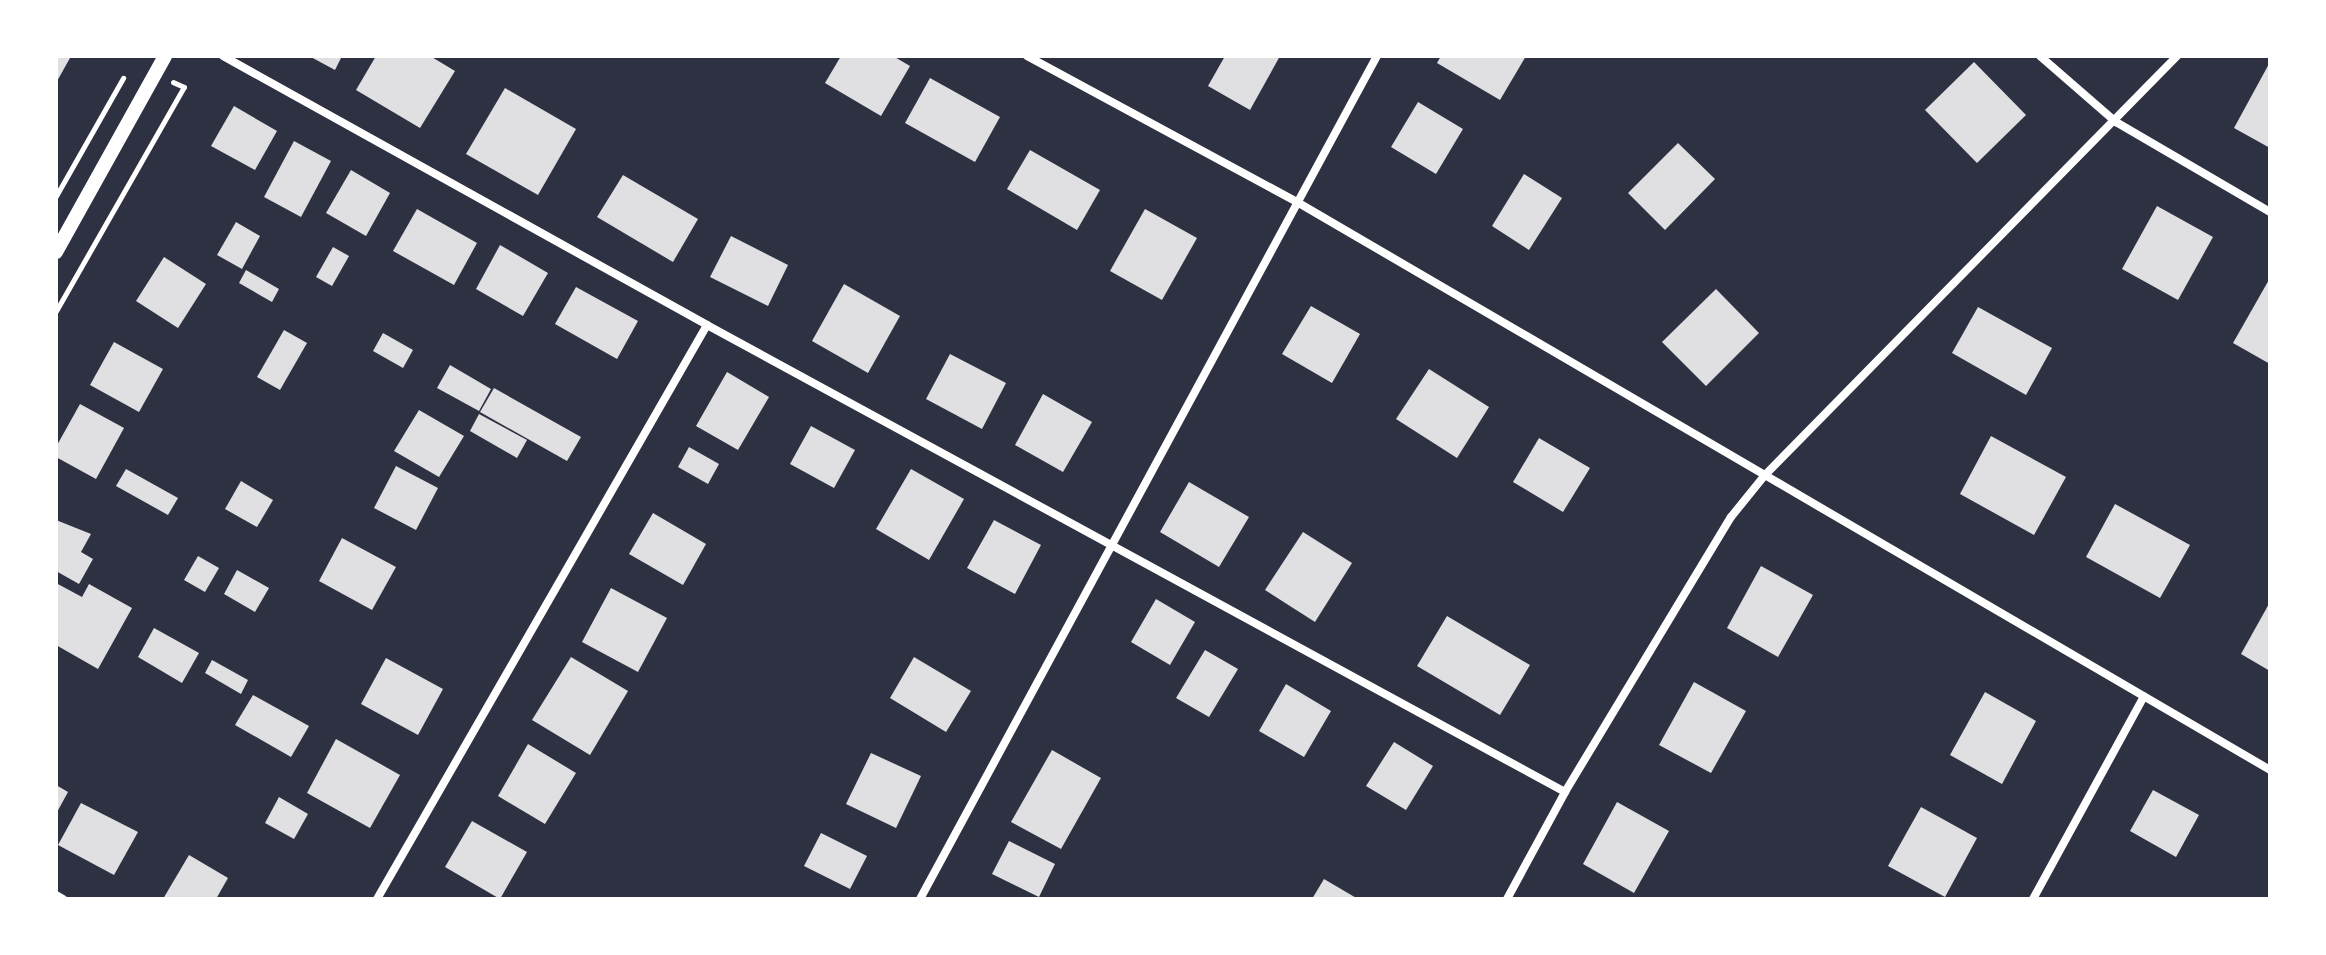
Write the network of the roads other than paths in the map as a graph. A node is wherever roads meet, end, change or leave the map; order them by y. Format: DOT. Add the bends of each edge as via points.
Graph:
graph roads {
  1 [pos="165,56"];
  2 [pos="223,56"];
  3 [pos="1027,56"];
  4 [pos="1377,56"];
  5 [pos="2040,56"];
  6 [pos="2177,56"];
  7 [pos="2116,122"];
  8 [pos="1297,202"];
  9 [pos="2270,212"];
  10 [pos="56,252"];
  11 [pos="707,325"];
  12 [pos="1765,475"];
  13 [pos="1113,545"];
  14 [pos="2144,696"];
  15 [pos="2270,770"];
  16 [pos="1565,792"];
  17 [pos="56,895"];
  18 [pos="63,899"];
  19 [pos="377,899"];
  20 [pos="920,899"];
  21 [pos="1507,899"];
  22 [pos="2033,899"];
  1 -- 10 [label="street"];
  2 -- 11 [label="street"];
  3 -- 8 [label="street"];
  4 -- 8 [label="street"];
  5 -- 7 [label="street"];
  6 -- 7 [label="street"];
  7 -- 9 [label="street"];
  7 -- 12 [label="street"];
  8 -- 12 [label="street"];
  8 -- 13 [label="street"];
  11 -- 13 [label="street"];
  11 -- 19 [label="street"];
  12 -- 14 [label="street"];
  12 -- 16 [label="street" via="1700,563"];
  13 -- 16 [label="street"];
  13 -- 20 [label="street"];
  14 -- 15 [label="street"];
  14 -- 22 [label="street"];
  16 -- 21 [label="street"];
  17 -- 18 [label="street"];
}
